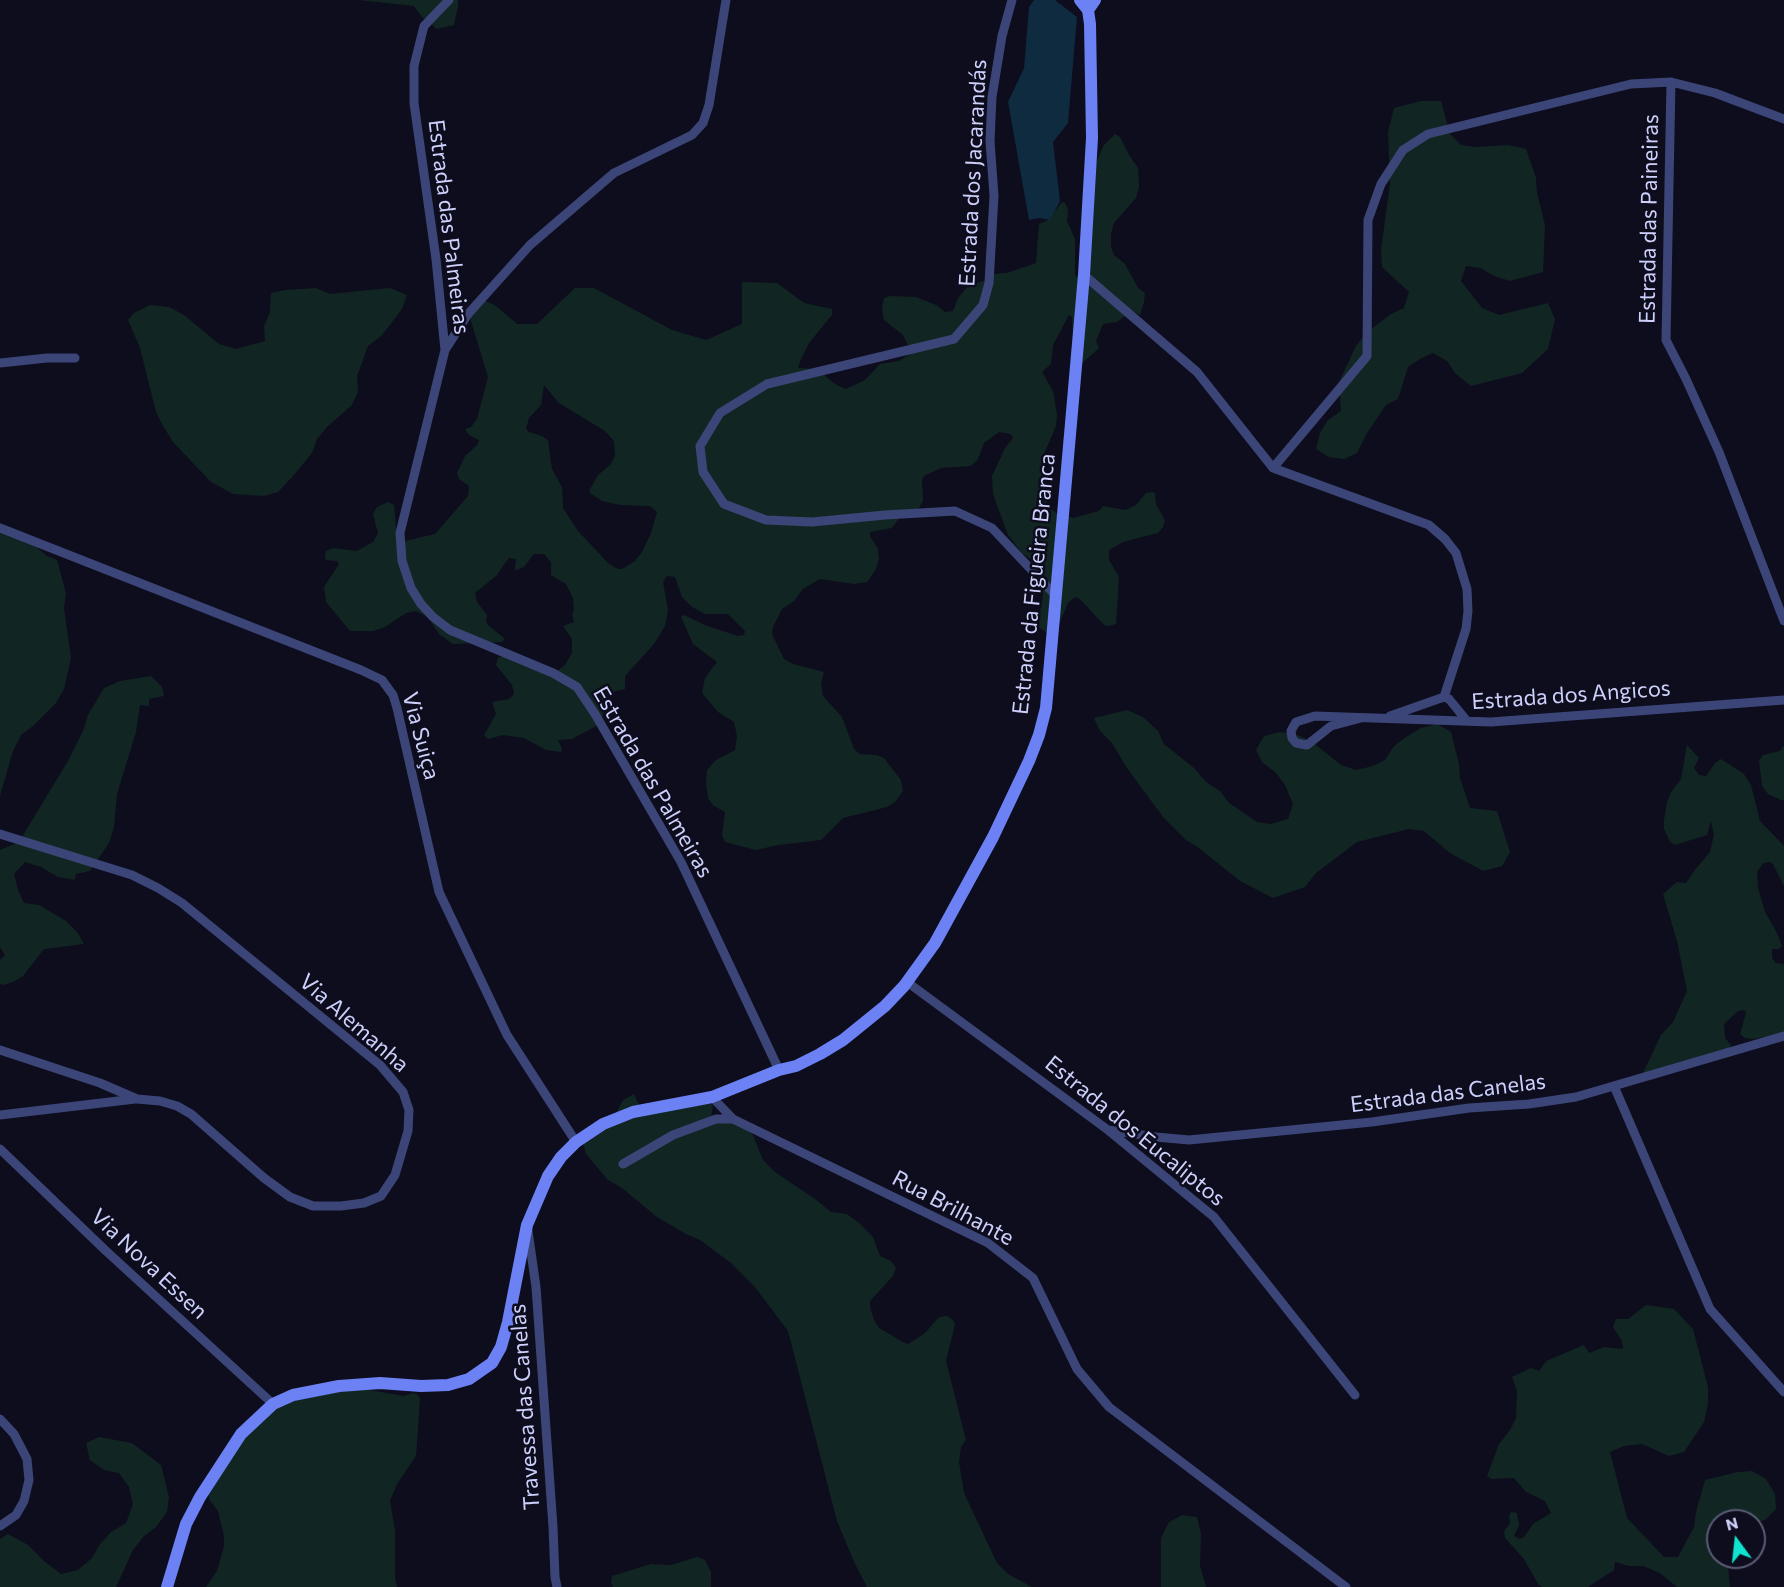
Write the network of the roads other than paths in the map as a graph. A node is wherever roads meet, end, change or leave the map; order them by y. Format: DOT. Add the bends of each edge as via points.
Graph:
graph roads {
  1 [pos="449,0"];
  2 [pos="726,0"];
  3 [pos="1012,0"];
  4 [pos="1088,3"];
  5 [pos="1671,82"];
  6 [pos="1784,119"];
  7 [pos="1084,274"];
  8 [pos="445,350"];
  9 [pos="75,358"];
  10 [pos="0,363"];
  11 [pos="1273,468"];
  12 [pos="0,528"];
  13 [pos="1056,596"];
  14 [pos="1784,621"];
  15 [pos="1444,697"];
  16 [pos="1784,700"];
  17 [pos="1361,718"];
  18 [pos="1381,718"];
  19 [pos="1467,721"];
  20 [pos="0,834"];
  21 [pos="907,982"];
  22 [pos="1784,1036"];
  23 [pos="0,1050"];
  24 [pos="779,1070"];
  25 [pos="1614,1086"];
  26 [pos="712,1097"];
  27 [pos="137,1099"];
  28 [pos="0,1115"];
  29 [pos="733,1119"];
  30 [pos="1108,1130"];
  31 [pos="576,1142"];
  32 [pos="0,1149"];
  33 [pos="623,1164"];
  34 [pos="527,1225"];
  35 [pos="1784,1392"];
  36 [pos="1355,1395"];
  37 [pos="273,1404"];
  38 [pos="0,1419"];
  39 [pos="0,1526"];
  40 [pos="167,1587"];
  41 [pos="557,1587"];
  42 [pos="1346,1587"];
  1 -- 8 [label="street, Estrada das Palmeiras" via="424,26 414,66 414,103"];
  2 -- 8 [label="street" via="703,123 692,135 614,173 530,245 468,314"];
  3 -- 13 [label="street, Estrada dos Jacarandás" via="992,97 994,196 989,283 983,305 954,339 767,384 720,413 700,446 703,472 724,504 766,520 812,522 955,511 992,528"];
  4 -- 7 [label="main road, Estrada da Figueira Branca" via="1092,138"];
  5 -- 6 [label="street" via="1715,93"];
  5 -- 11 [label="street" via="1631,84 1428,134 1404,150 1381,184 1368,220 1367,356"];
  5 -- 14 [label="street, Estrada das Paineiras" via="1666,340 1719,452"];
  7 -- 11 [label="street" via="1197,372"];
  7 -- 13 [label="main road, Estrada da Figueira Branca"];
  8 -- 24 [label="street, Estrada das Palmeiras" via="400,533 402,561 411,588 433,617 450,630 554,673 577,687 681,862"];
  9 -- 10 [label="street"];
  11 -- 15 [label="street" via="1429,525 1456,553 1467,589 1468,611"];
  12 -- 31 [label="street, Via Suiça" via="382,680 393,694 397,708 439,892 507,1035"];
  13 -- 21 [label="main road, Estrada da Figueira Branca" via="1050,681 1039,735 993,837 935,943"];
  15 -- 18 [label="street"];
  15 -- 19 [label="street"];
  16 -- 19 [label="street, Estrada dos Angicos"];
  17 -- 17 [label="street, Estrada dos Angicos" via="1331,726 1307,745 1292,738 1296,722 1315,716"];
  17 -- 18 [label="street, Estrada dos Angicos"];
  18 -- 19 [label="street, Estrada dos Angicos"];
  20 -- 27 [label="street, Via Alemanha" via="132,875 182,903 380,1065 403,1092 409,1110 408,1131 395,1175 381,1196 364,1203 312,1206 290,1197 264,1178 191,1114 160,1101"];
  21 -- 24 [label="main road, Estrada da Figueira Branca" via="885,1006 843,1040 796,1066"];
  21 -- 30 [label="street, Estrada dos Eucaliptos"];
  22 -- 25 [label="street, Estrada das Canelas"];
  23 -- 27 [label="street, Via Alemanha"];
  24 -- 26 [label="main road, Estrada da Figueira Branca"];
  25 -- 30 [label="street, Estrada das Canelas" via="1529,1104 1189,1140"];
  25 -- 35 [label="street" via="1710,1309"];
  26 -- 29 [label="street, Rua Brilhante"];
  26 -- 31 [label="main road, Estrada da Figueira Branca" via="633,1112 603,1124"];
  27 -- 28 [label="street"];
  29 -- 33 [label="street" via="716,1119 673,1135"];
  29 -- 42 [label="street, Rua Brilhante" via="988,1243 1033,1278 1077,1369 1109,1407"];
  30 -- 36 [label="street, Estrada dos Eucaliptos" via="1214,1217"];
  31 -- 34 [label="main road, Estrada da Figueira Branca" via="548,1176"];
  32 -- 37 [label="street, Via Nova Essen"];
  34 -- 37 [label="main road, Estrada da Figueira Branca" via="504,1336 486,1369 448,1385 339,1386 293,1395"];
  34 -- 41 [label="street, Travessa das Canelas" via="536,1287"];
  37 -- 40 [label="main road, Estrada da Figueira Branca" via="241,1434 200,1497 186,1524"];
  38 -- 39 [label="street" via="14,1434 27,1459 29,1480 16,1515"];
}
